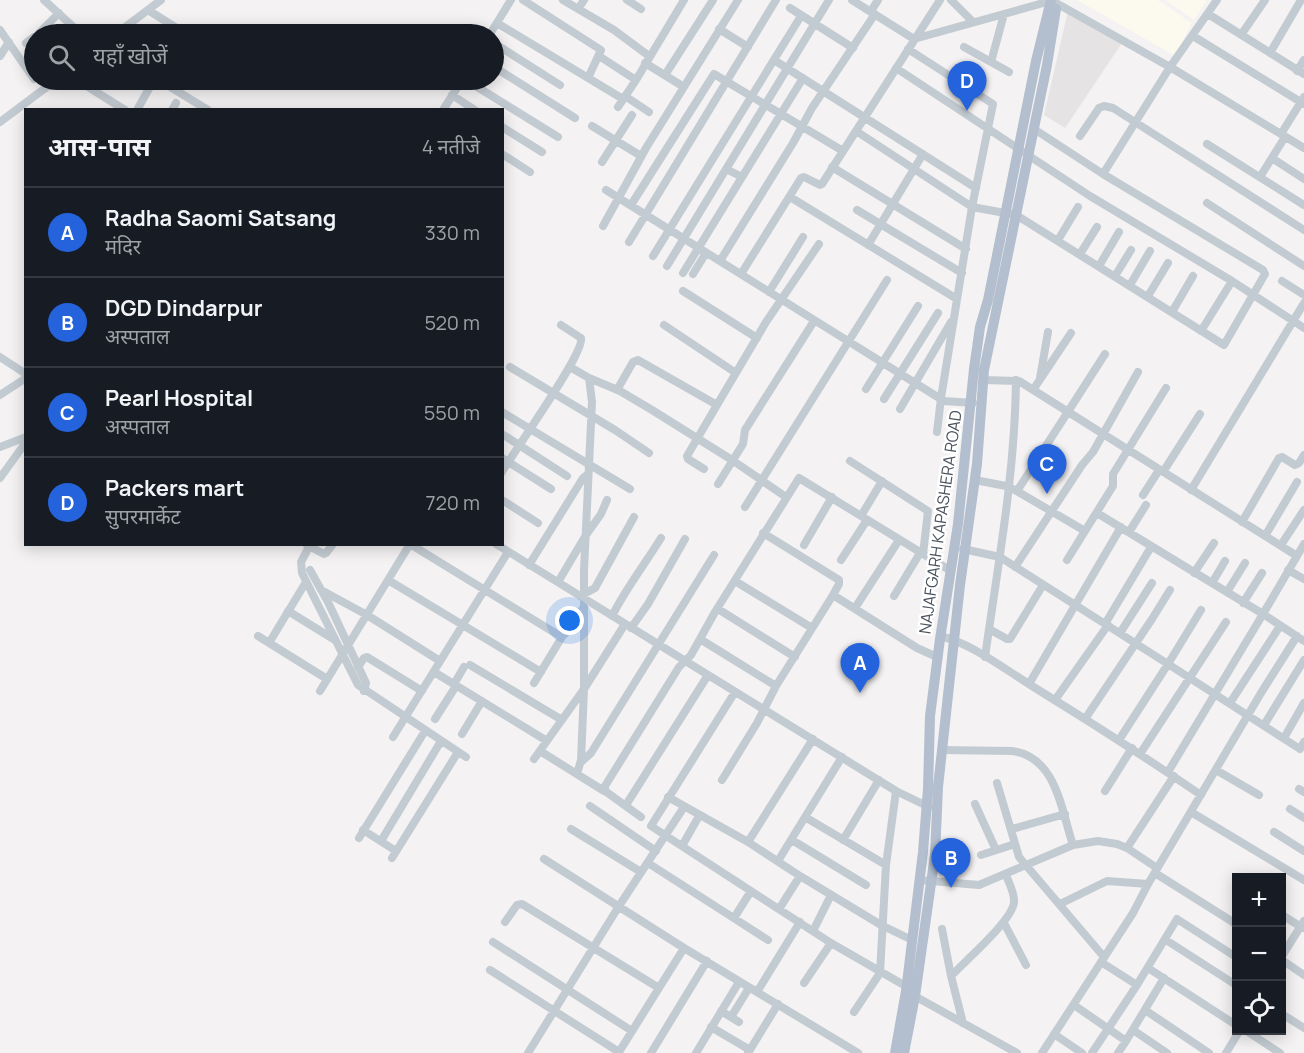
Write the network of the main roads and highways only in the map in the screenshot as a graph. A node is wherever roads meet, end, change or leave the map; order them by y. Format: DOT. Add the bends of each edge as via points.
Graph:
graph roads {
  1 [pos="1054,1"];
  2 [pos="1011,214"];
  3 [pos="977,403"];
  4 [pos="961,548"];
  5 [pos="932,807"];
  6 [pos="911,991"];
  7 [pos="895,1053"];
  8 [pos="904,1053"];
  1 -- 2 [label="main road, NAJAFGARH KAPASHERA ROAD" via="1029,156"];
  1 -- 2 [label="main road, NAJAFGARH KAPASHERA ROAD" via="1036,61"];
  2 -- 3 [label="main road, NAJAFGARH KAPASHERA ROAD" via="980,327"];
  3 -- 4 [label="main road, NAJAFGARH KAPASHERA ROAD"];
  3 -- 4 [label="main road, NAJAFGARH KAPASHERA ROAD" via="975,480"];
  4 -- 5 [label="main road, NAJAFGARH KAPASHERA ROAD" via="955,640"];
  4 -- 5 [label="main road, NAJAFGARH KAPASHERA ROAD" via="951,571 930,716"];
  5 -- 6 [label="main road, NAJAFGARH KAPASHERA ROAD" via="912,940"];
  5 -- 6 [label="main road, NAJAFGARH KAPASHERA ROAD" via="934,863"];
  6 -- 7 [label="main road, NAJAFGARH KAPASHERA ROAD"];
  6 -- 8 [label="main road, NAJAFGARH KAPASHERA ROAD"];
}
